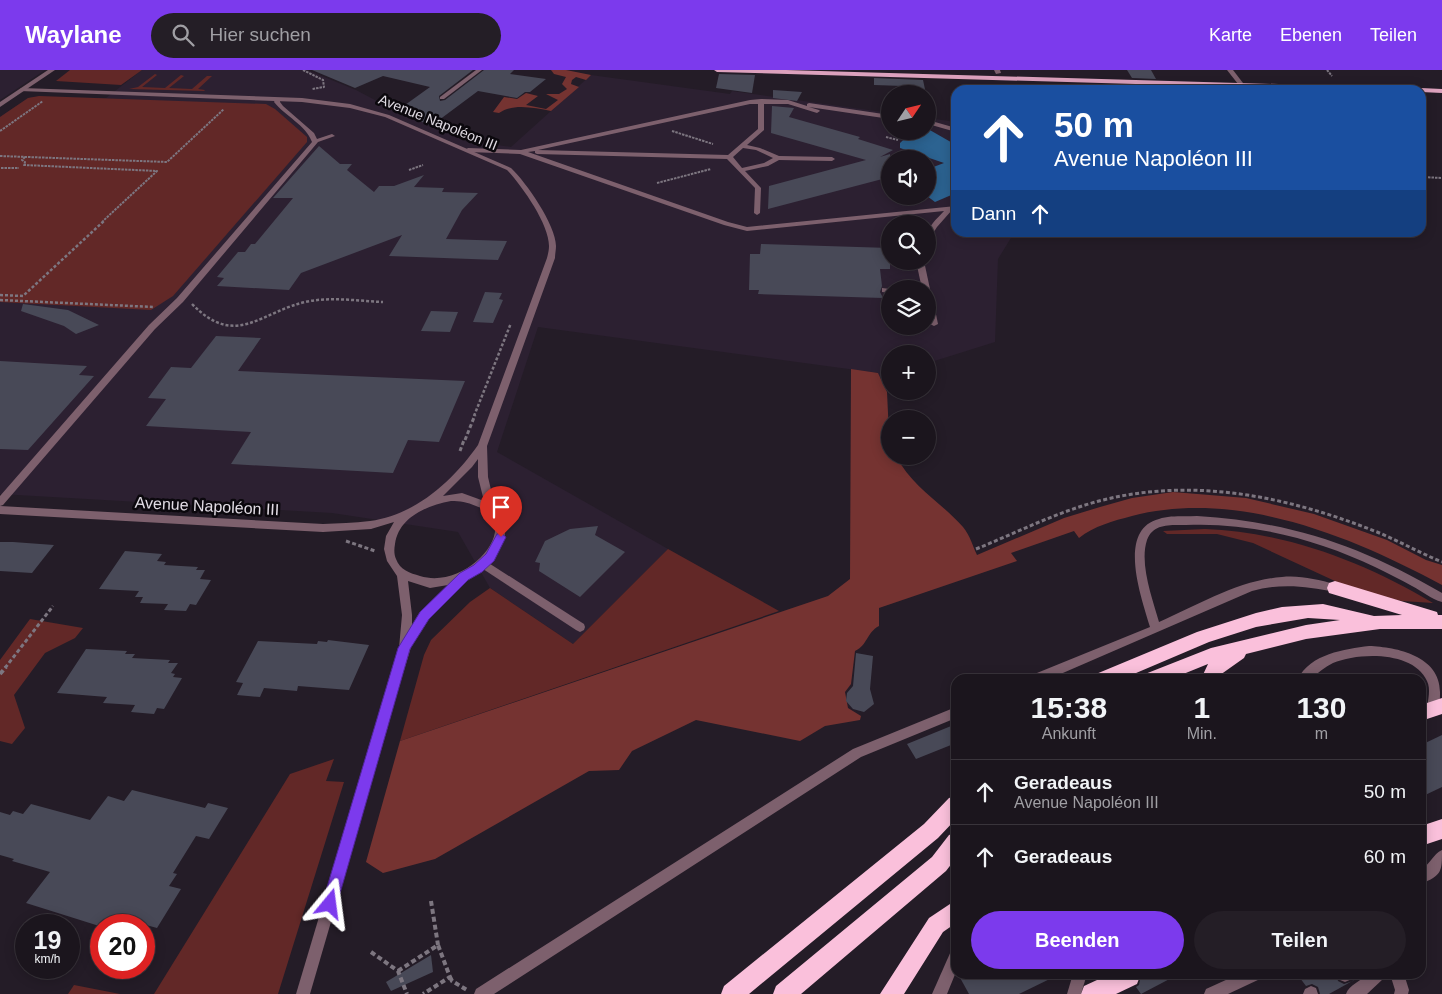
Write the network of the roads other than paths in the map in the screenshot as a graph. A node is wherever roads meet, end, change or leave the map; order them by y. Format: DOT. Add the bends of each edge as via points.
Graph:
graph roads {
  1 [pos="52,70"];
  2 [pos="479,70"];
  3 [pos="717,70"];
  4 [pos="924,70"];
  5 [pos="1230,70"];
  6 [pos="769,71"];
  7 [pos="854,72"];
  8 [pos="1243,84"];
  9 [pos="1272,85"];
  10 [pos="22,90"];
  11 [pos="1426,90"];
  12 [pos="1442,91"];
  13 [pos="442,98"];
  14 [pos="278,99"];
  15 [pos="761,101"];
  16 [pos="788,102"];
  17 [pos="0,105"];
  18 [pos="817,111"];
  19 [pos="881,116"];
  20 [pos="936,124"];
  21 [pos="951,129"];
  22 [pos="332,136"];
  23 [pos="315,142"];
  24 [pos="743,146"];
  25 [pos="468,150"];
  26 [pos="521,152"];
  27 [pos="778,158"];
  28 [pos="832,159"];
  29 [pos="731,160"];
  30 [pos="740,170"];
  31 [pos="951,209"];
  32 [pos="951,211"];
  33 [pos="757,213"];
  34 [pos="911,213"];
  35 [pos="936,228"];
  36 [pos="482,443"];
  37 [pos="431,501"];
  38 [pos="0,502"];
  39 [pos="490,507"];
  40 [pos="0,510"];
  41 [pos="410,513"];
  42 [pos="484,564"];
  43 [pos="402,573"];
  44 [pos="464,576"];
  45 [pos="1335,588"];
  46 [pos="1442,598"];
  47 [pos="1442,621"];
  48 [pos="1380,622"];
  49 [pos="580,627"];
  50 [pos="1156,630"];
  51 [pos="404,648"];
  52 [pos="1244,649"];
  53 [pos="1048,674"];
  54 [pos="1114,674"];
  55 [pos="1163,674"];
  56 [pos="1212,674"];
  57 [pos="1308,674"];
  58 [pos="1432,709"];
  59 [pos="951,714"];
  60 [pos="951,810"];
  61 [pos="1442,829"];
  62 [pos="1426,834"];
  63 [pos="1442,857"];
  64 [pos="947,860"];
  65 [pos="1426,874"];
  66 [pos="951,914"];
  67 [pos="951,967"];
  68 [pos="1078,979"];
  69 [pos="1124,979"];
  70 [pos="1245,979"];
  71 [pos="1373,979"];
  72 [pos="1399,979"];
  73 [pos="795,990"];
  74 [pos="1404,993"];
  75 [pos="302,994"];
  76 [pos="481,994"];
  77 [pos="732,994"];
  78 [pos="891,994"];
  79 [pos="939,994"];
  80 [pos="1074,994"];
  81 [pos="1092,994"];
  82 [pos="1211,994"];
  83 [pos="1353,994"];
  1 -- 10 [label="street"];
  2 -- 13 [label="street"];
  3 -- 6 [label="main road"];
  4 -- 8 [label="main road"];
  5 -- 8 [label="street"];
  6 -- 7 [label="main road"];
  7 -- 8 [label="main road"];
  8 -- 9 [label="main road"];
  10 -- 14 [label="street, Avenue Napoléon III"];
  10 -- 17 [label="street"];
  11 -- 12 [label="main road"];
  14 -- 23 [label="street" via="281,107 312,134"];
  14 -- 25 [label="street, Avenue Napoléon III" via="333,103 370,110"];
  15 -- 16 [label="street"];
  15 -- 24 [label="street" via="761,130"];
  15 -- 26 [label="street"];
  16 -- 18 [label="street"];
  16 -- 19 [label="street"];
  20 -- 21 [label="street"];
  22 -- 23 [label="street"];
  23 -- 38 [label="street" via="308,155"];
  24 -- 27 [label="street"];
  24 -- 29 [label="street"];
  25 -- 26 [label="street"];
  25 -- 36 [label="street, Avenue Napoléon III" via="498,163 519,178 547,224 553,245 546,273"];
  26 -- 29 [label="street"];
  26 -- 34 [label="street" via="737,227 756,229"];
  27 -- 28 [label="street"];
  27 -- 30 [label="street"];
  29 -- 30 [label="street"];
  30 -- 33 [label="street" via="758,188"];
  31 -- 34 [label="street"];
  32 -- 35 [label="street"];
  36 -- 37 [label="street, Avenue Napoléon III" via="463,471"];
  36 -- 39 [label="street, Avenue Napoléon III" via="483,477"];
  37 -- 39 [label="street" via="462,497 478,500"];
  37 -- 41 [label="street"];
  39 -- 42 [label="street" via="499,518 501,530 499,544"];
  40 -- 41 [label="street, Avenue Napoléon III" via="323,528 371,525"];
  41 -- 43 [label="street" via="392,536 389,550 392,563"];
  42 -- 44 [label="street"];
  42 -- 49 [label="street"];
  43 -- 44 [label="street" via="432,583"];
  43 -- 51 [label="street" via="407,615"];
  44 -- 51 [label="street" via="424,616"];
  45 -- 47 [label="highway"];
  45 -- 50 [label="street" via="1296,582 1265,584 1212,603"];
  46 -- 50 [label="street" via="1395,572 1336,546 1255,524 1203,520 1160,522 1150,528 1140,543 1139,558"];
  47 -- 48 [label="highway"];
  48 -- 52 [label="highway" via="1306,632"];
  48 -- 54 [label="highway" via="1328,612 1272,616 1226,629"];
  50 -- 53 [label="street"];
  51 -- 75 [label="street"];
  52 -- 55 [label="highway" via="1210,655"];
  52 -- 56 [label="highway"];
  57 -- 58 [label="street" via="1334,656 1395,652 1415,661 1430,676 1434,692"];
  59 -- 76 [label="street" via="857,753"];
  60 -- 77 [label="highway" via="931,831"];
  61 -- 62 [label="highway"];
  63 -- 65 [label="street"];
  64 -- 73 [label="highway"];
  66 -- 78 [label="highway" via="936,925"];
  67 -- 79 [label="street"];
  68 -- 80 [label="street"];
  69 -- 81 [label="highway"];
  70 -- 82 [label="street"];
  71 -- 83 [label="street"];
  72 -- 74 [label="street"];
}
